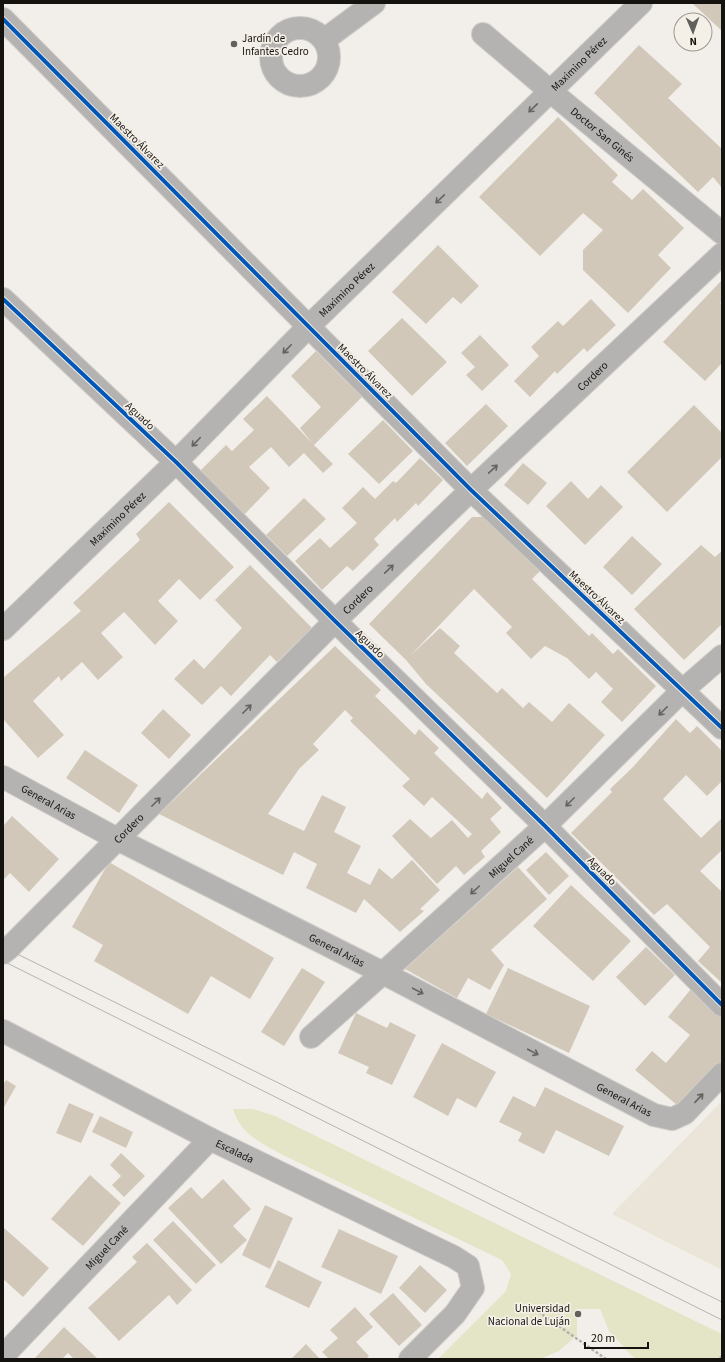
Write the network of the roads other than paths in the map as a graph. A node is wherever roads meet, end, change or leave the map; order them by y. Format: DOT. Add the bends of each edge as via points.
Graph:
graph roads {
  1 [pos="374,3"];
  2 [pos="641,3"];
  3 [pos="3,19"];
  4 [pos="484,34"];
  5 [pos="324,40"];
  6 [pos="550,91"];
  7 [pos="722,233"];
  8 [pos="722,254"];
  9 [pos="3,299"];
  10 [pos="308,327"];
  11 [pos="176,462"];
  12 [pos="471,490"];
  13 [pos="335,621"];
  14 [pos="3,630"];
  15 [pos="722,656"];
  16 [pos="683,690"];
  17 [pos="722,728"];
  18 [pos="3,777"];
  19 [pos="545,826"];
  20 [pos="119,840"];
  21 [pos="3,953"];
  22 [pos="383,973"];
  23 [pos="722,1004"];
  24 [pos="3,1030"];
  25 [pos="311,1037"];
  26 [pos="722,1074"];
  27 [pos="210,1139"];
  28 [pos="3,1356"];
  29 [pos="410,1359"];
  1 -- 5 [label="street"];
  2 -- 6 [label="street, Maximino Pérez"];
  3 -- 10 [label="street, Maestro Álvarez"];
  4 -- 6 [label="street, Doctor San Ginés"];
  6 -- 7 [label="street, Doctor San Ginés"];
  6 -- 10 [label="street, Maximino Pérez, one-way"];
  12 -- 8 [label="street, Cordero, one-way"];
  9 -- 11 [label="street, Aguado"];
  10 -- 11 [label="street, Maximino Pérez, one-way"];
  10 -- 12 [label="street, Maestro Álvarez"];
  11 -- 13 [label="street, Aguado"];
  11 -- 14 [label="street, Maximino Pérez"];
  13 -- 12 [label="street, Cordero, one-way"];
  12 -- 16 [label="street, Maestro Álvarez"];
  13 -- 19 [label="street, Aguado"];
  20 -- 13 [label="street, Cordero, one-way"];
  15 -- 16 [label="street, Miguel Cané"];
  16 -- 17 [label="street, Maestro Álvarez"];
  16 -- 19 [label="street, Miguel Cané, one-way"];
  18 -- 20 [label="street, General Arias"];
  19 -- 22 [label="street, Miguel Cané, one-way"];
  19 -- 23 [label="street, Aguado"];
  20 -- 21 [label="street, Cordero"];
  20 -- 22 [label="street, General Arias"];
  22 -- 25 [label="street, Miguel Cané"];
  22 -- 26 [label="street, General Arias, one-way" via="654,1116 672,1119 685,1113"];
  24 -- 27 [label="street, Escalada"];
  27 -- 28 [label="street, Miguel Cané"];
  27 -- 29 [label="street, Escalada" via="447,1253 468,1266 472,1288 455,1314"];
}
